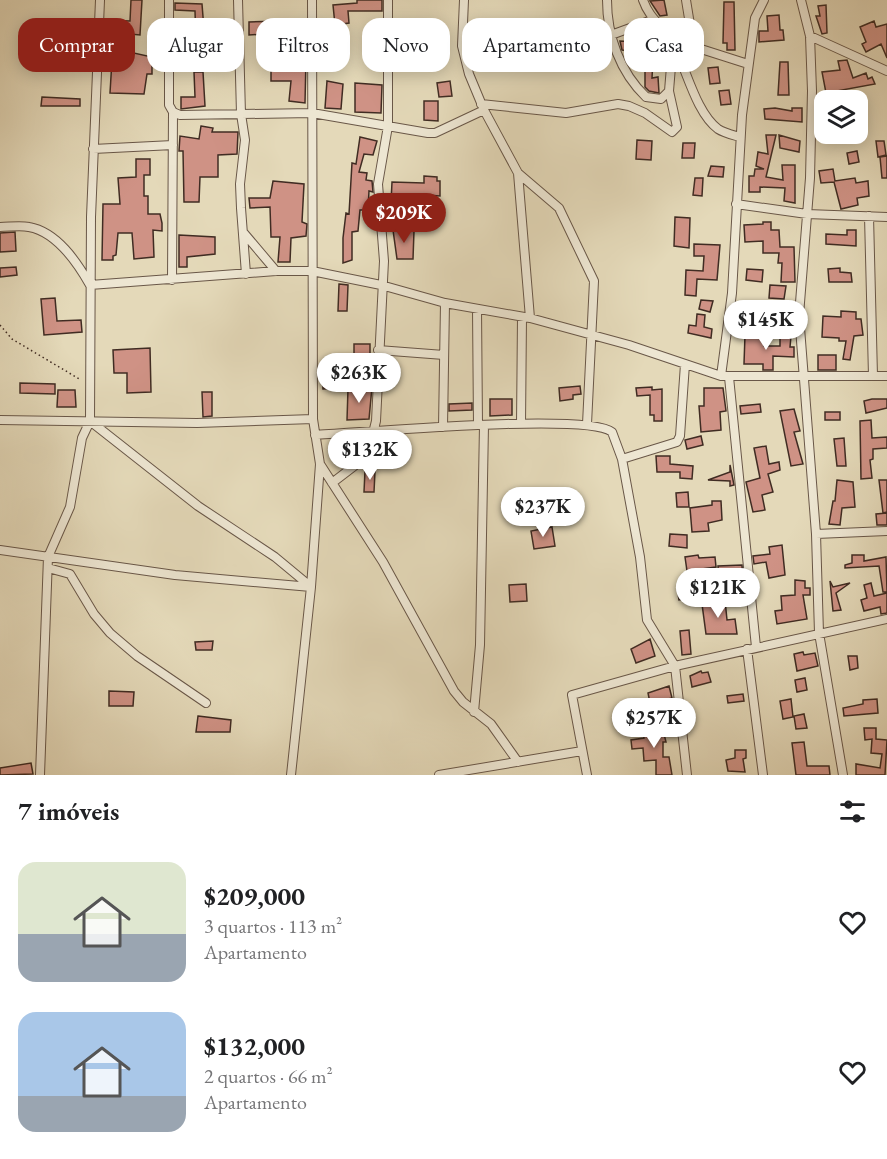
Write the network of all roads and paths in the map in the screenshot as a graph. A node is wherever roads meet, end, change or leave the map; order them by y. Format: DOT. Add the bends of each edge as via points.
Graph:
graph roads {
  1 [pos="100,0"];
  2 [pos="169,0"];
  3 [pos="238,0"];
  4 [pos="312,0"];
  5 [pos="388,0"];
  6 [pos="465,0"];
  7 [pos="607,0"];
  8 [pos="643,0"];
  9 [pos="686,0"];
  10 [pos="764,0"];
  11 [pos="801,0"];
  12 [pos="609,18"];
  13 [pos="651,18"];
  14 [pos="810,36"];
  15 [pos="612,38"];
  16 [pos="748,64"];
  17 [pos="887,71"];
  18 [pos="671,72"];
  19 [pos="684,72"];
  20 [pos="669,91"];
  21 [pos="483,107"];
  22 [pos="173,112"];
  23 [pos="312,113"];
  24 [pos="241,114"];
  25 [pos="388,126"];
  26 [pos="740,137"];
  27 [pos="172,145"];
  28 [pos="93,149"];
  29 [pos="518,173"];
  30 [pos="736,204"];
  31 [pos="807,214"];
  32 [pos="869,216"];
  33 [pos="887,217"];
  34 [pos="0,227"];
  35 [pos="243,232"];
  36 [pos="276,271"];
  37 [pos="312,271"];
  38 [pos="246,274"];
  39 [pos="172,280"];
  40 [pos="90,285"];
  41 [pos="381,285"];
  42 [pos="445,303"];
  43 [pos="477,309"];
  44 [pos="526,318"];
  45 [pos="0,325"];
  46 [pos="589,334"];
  47 [pos="378,350"];
  48 [pos="444,355"];
  49 [pos="685,364"];
  50 [pos="725,376"];
  51 [pos="805,376"];
  52 [pos="873,376"];
  53 [pos="887,376"];
  54 [pos="89,385"];
  55 [pos="313,418"];
  56 [pos="0,420"];
  57 [pos="90,421"];
  58 [pos="521,424"];
  59 [pos="587,424"];
  60 [pos="481,425"];
  61 [pos="443,427"];
  62 [pos="373,432"];
  63 [pos="315,435"];
  64 [pos="622,459"];
  65 [pos="320,464"];
  66 [pos="332,483"];
  67 [pos="887,531"];
  68 [pos="816,534"];
  69 [pos="0,550"];
  70 [pos="48,557"];
  71 [pos="48,567"];
  72 [pos="311,586"];
  73 [pos="887,619"];
  74 [pos="819,633"];
  75 [pos="756,647"];
  76 [pos="747,649"];
  77 [pos="675,666"];
  78 [pos="206,703"];
  79 [pos="474,712"];
  80 [pos="582,751"];
  81 [pos="518,762"];
  82 [pos="40,775"];
  83 [pos="291,775"];
  84 [pos="440,775"];
  85 [pos="587,775"];
  86 [pos="687,775"];
  87 [pos="763,775"];
  88 [pos="843,775"];
  1 -- 28 [label="street"];
  2 -- 22 [label="street" via="169,105"];
  3 -- 24 [label="street"];
  4 -- 23 [label="street"];
  5 -- 25 [label="street"];
  6 -- 21 [label="street" via="463,51"];
  7 -- 12 [label="street"];
  8 -- 13 [label="street"];
  9 -- 16 [label="street" via="697,48"];
  10 -- 16 [label="street" via="755,18"];
  11 -- 14 [label="street"];
  14 -- 17 [label="street"];
  14 -- 31 [label="street"];
  15 -- 20 [label="street" via="621,64 646,97 665,98"];
  16 -- 26 [label="street"];
  18 -- 20 [label="street"];
  19 -- 26 [label="street" via="717,128"];
  20 -- 21 [label="street" via="677,127 672,132 645,113 618,104 566,113"];
  21 -- 25 [label="street" via="435,133"];
  21 -- 29 [label="street"];
  22 -- 24 [label="street"];
  22 -- 27 [label="street"];
  23 -- 24 [label="street"];
  23 -- 25 [label="street"];
  23 -- 37 [label="street"];
  24 -- 35 [label="street" via="245,140 240,184"];
  25 -- 41 [label="street" via="378,184 384,261"];
  26 -- 30 [label="street"];
  27 -- 28 [label="street"];
  27 -- 39 [label="street"];
  28 -- 40 [label="street"];
  29 -- 44 [label="street"];
  29 -- 46 [label="street" via="559,208 588,268 595,286"];
  30 -- 31 [label="street"];
  30 -- 50 [label="street"];
  31 -- 32 [label="street"];
  31 -- 51 [label="street" via="799,315"];
  32 -- 33 [label="street"];
  32 -- 52 [label="street"];
  34 -- 40 [label="street" via="30,227 50,237 77,262"];
  35 -- 36 [label="street"];
  35 -- 38 [label="street"];
  36 -- 37 [label="street"];
  36 -- 38 [label="street"];
  37 -- 41 [label="street"];
  37 -- 55 [label="street"];
  38 -- 39 [label="street"];
  39 -- 40 [label="street"];
  40 -- 54 [label="street"];
  41 -- 42 [label="street"];
  41 -- 47 [label="street"];
  42 -- 43 [label="street"];
  42 -- 48 [label="street"];
  43 -- 44 [label="street"];
  43 -- 60 [label="street"];
  44 -- 46 [label="street"];
  44 -- 58 [label="street"];
  45 -- 54 [label="path" via="12,339"];
  46 -- 49 [label="street"];
  46 -- 59 [label="street"];
  47 -- 48 [label="street"];
  47 -- 62 [label="street"];
  48 -- 61 [label="street"];
  49 -- 50 [label="street"];
  49 -- 64 [label="street" via="677,442"];
  50 -- 51 [label="street"];
  50 -- 75 [label="street"];
  51 -- 52 [label="street"];
  51 -- 68 [label="street"];
  52 -- 53 [label="street"];
  54 -- 57 [label="street"];
  55 -- 57 [label="street" via="198,423"];
  55 -- 63 [label="street"];
  56 -- 57 [label="street"];
  57 -- 70 [label="street" via="82,438 70,507"];
  57 -- 72 [label="street" via="198,506"];
  58 -- 59 [label="street"];
  58 -- 60 [label="street"];
  59 -- 64 [label="street" via="612,432"];
  60 -- 61 [label="street"];
  60 -- 79 [label="street" via="480,645"];
  61 -- 62 [label="street"];
  62 -- 63 [label="street"];
  62 -- 66 [label="street" via="362,460"];
  63 -- 65 [label="street"];
  64 -- 77 [label="street" via="647,620"];
  65 -- 66 [label="street"];
  65 -- 72 [label="street"];
  66 -- 79 [label="street" via="384,562 454,691"];
  67 -- 68 [label="street"];
  68 -- 74 [label="street"];
  69 -- 70 [label="street"];
  70 -- 71 [label="street"];
  70 -- 72 [label="street" via="175,575"];
  71 -- 78 [label="street" via="70,574 110,633"];
  71 -- 82 [label="street"];
  72 -- 83 [label="street"];
  73 -- 74 [label="street"];
  74 -- 75 [label="street"];
  74 -- 88 [label="street"];
  75 -- 76 [label="street"];
  76 -- 77 [label="street"];
  76 -- 87 [label="street"];
  77 -- 80 [label="street" via="572,695"];
  77 -- 86 [label="street"];
  79 -- 81 [label="street" via="491,724"];
  80 -- 81 [label="street"];
  80 -- 85 [label="street"];
  81 -- 84 [label="street"];
}
